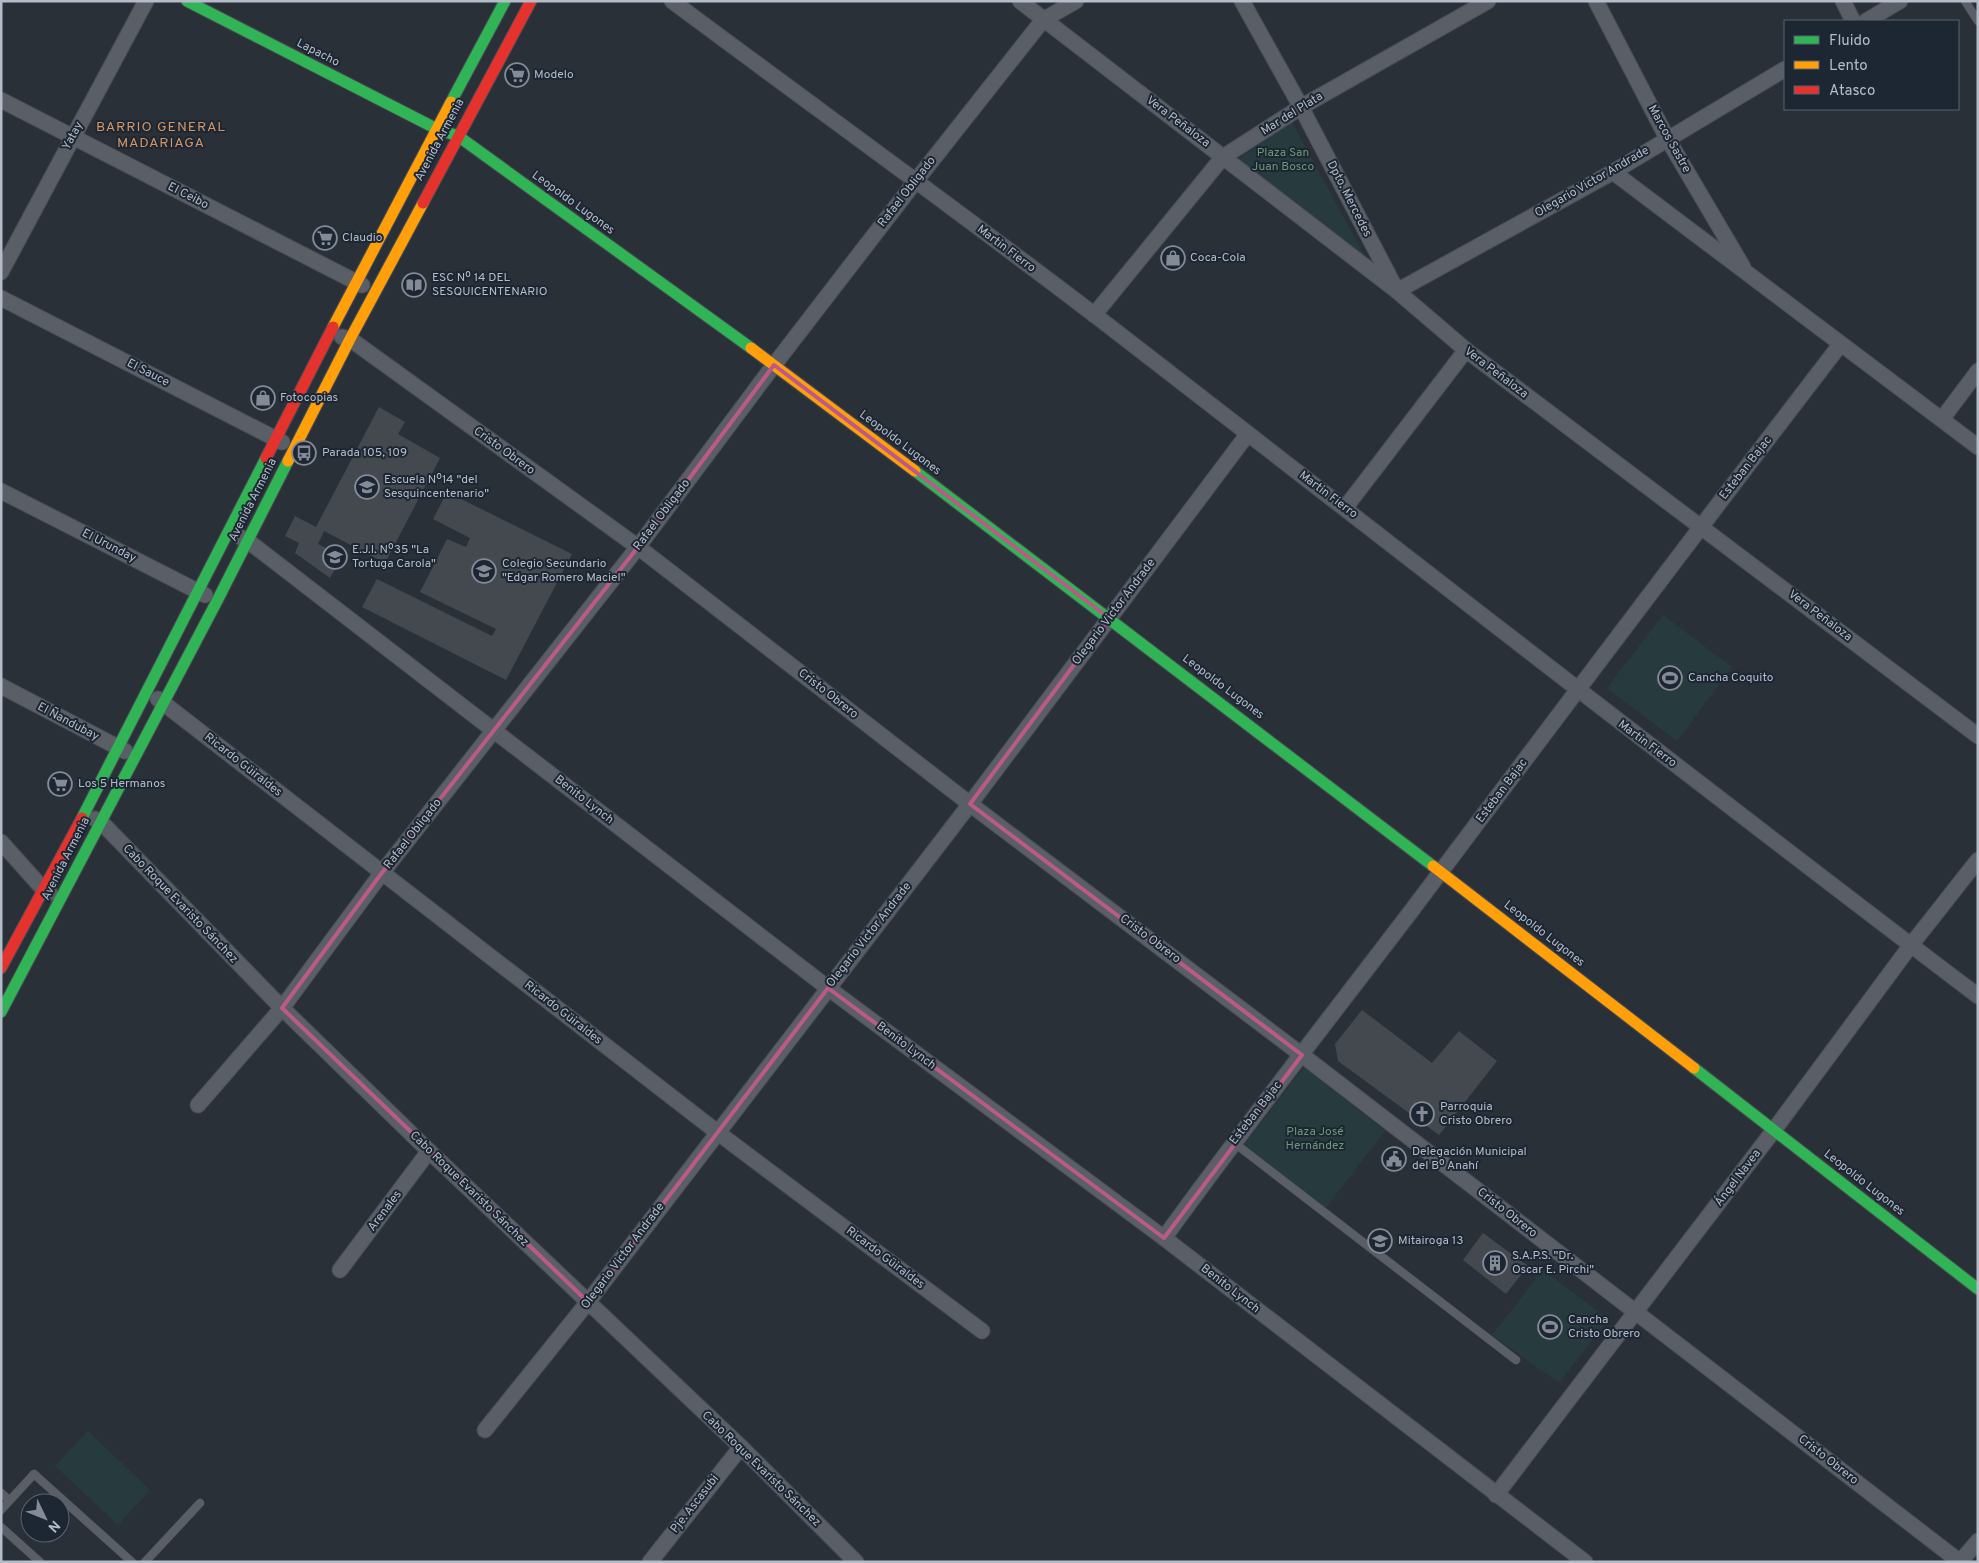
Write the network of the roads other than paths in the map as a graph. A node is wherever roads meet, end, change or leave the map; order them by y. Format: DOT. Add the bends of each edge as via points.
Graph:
graph roads {
  1 [pos="146,1"];
  2 [pos="187,1"];
  3 [pos="505,1"];
  4 [pos="531,1"];
  5 [pos="672,1"];
  6 [pos="1020,1"];
  7 [pos="1076,1"];
  8 [pos="1242,1"];
  9 [pos="1488,1"];
  10 [pos="1596,1"];
  11 [pos="1843,1"];
  12 [pos="1900,1"];
  13 [pos="1965,1"];
  14 [pos="1043,20"];
  15 [pos="1852,20"];
  16 [pos="1868,20"];
  17 [pos="1978,21"];
  18 [pos="1784,70"];
  19 [pos="1,100"];
  20 [pos="1301,107"];
  21 [pos="437,129"];
  22 [pos="74,136"];
  23 [pos="458,136"];
  24 [pos="1668,138"];
  25 [pos="1223,158"];
  26 [pos="1613,172"];
  27 [pos="915,182"];
  28 [pos="1,272"];
  29 [pos="1747,274"];
  30 [pos="356,283"];
  31 [pos="376,291"];
  32 [pos="1397,291"];
  33 [pos="1,298"];
  34 [pos="1094,315"];
  35 [pos="329,334"];
  36 [pos="350,339"];
  37 [pos="1840,345"];
  38 [pos="1466,350"];
  39 [pos="774,365"];
  40 [pos="1978,372"];
  41 [pos="1942,419"];
  42 [pos="1247,435"];
  43 [pos="275,438"];
  44 [pos="1978,447"];
  45 [pos="295,449"];
  46 [pos="1,491"];
  47 [pos="1345,508"];
  48 [pos="1701,526"];
  49 [pos="228,532"];
  50 [pos="248,541"];
  51 [pos="638,547"];
  52 [pos="198,592"];
  53 [pos="217,601"];
  54 [pos="1109,618"];
  55 [pos="1,686"];
  56 [pos="1578,691"];
  57 [pos="146,693"];
  58 [pos="164,702"];
  59 [pos="494,731"];
  60 [pos="1978,736"];
  61 [pos="117,748"];
  62 [pos="136,755"];
  63 [pos="970,804"];
  64 [pos="84,814"];
  65 [pos="101,822"];
  66 [pos="1,842"];
  67 [pos="1978,860"];
  68 [pos="1441,871"];
  69 [pos="381,874"];
  70 [pos="44,890"];
  71 [pos="62,899"];
  72 [pos="1911,945"];
  73 [pos="1,968"];
  74 [pos="828,988"];
  75 [pos="1978,996"];
  76 [pos="282,1008"];
  77 [pos="1,1012"];
  78 [pos="1302,1055"];
  79 [pos="198,1105"];
  80 [pos="1774,1130"];
  81 [pos="717,1132"];
  82 [pos="1234,1142"];
  83 [pos="429,1151"];
  84 [pos="1164,1238"];
  85 [pos="340,1270"];
  86 [pos="1978,1289"];
  87 [pos="588,1302"];
  88 [pos="1635,1312"];
  89 [pos="982,1332"];
  90 [pos="1516,1360"];
  91 [pos="485,1430"];
  92 [pos="740,1447"];
  93 [pos="1,1492"];
  94 [pos="1496,1495"];
  95 [pos="9,1500"];
  96 [pos="200,1503"];
  97 [pos="1,1510"];
  98 [pos="1,1527"];
  99 [pos="1978,1541"];
  100 [pos="40,1562"];
  101 [pos="132,1562"];
  102 [pos="145,1562"];
  103 [pos="650,1562"];
  104 [pos="856,1562"];
  105 [pos="1585,1562"];
  106 [pos="1960,1562"];
  1 -- 22 [label="street, Yatay"];
  2 -- 21 [label="main road, Lapacho"];
  3 -- 21 [label="main road, Avenida Armenia"];
  4 -- 23 [label="main road, Avenida Armenia"];
  5 -- 27 [label="street, Martin Fierro"];
  6 -- 14 [label="street, Vera Peñaloza"];
  7 -- 14 [label="street, Rafael Obligado"];
  8 -- 20 [label="street, Dpto. Mercedes"];
  9 -- 20 [label="street, Mar del Plata"];
  10 -- 24 [label="street, Marcos Sastre"];
  11 -- 15 [label="street"];
  12 -- 16 [label="street"];
  13 -- 17 [label="lane"];
  14 -- 25 [label="street, Vera Peñaloza"];
  14 -- 27 [label="street, Rafael Obligado"];
  18 -- 24 [label="street, Olegario Victor Andrade"];
  19 -- 22 [label="street, El Ceibo"];
  20 -- 25 [label="street, Mar del Plata"];
  20 -- 32 [label="street, Dpto. Mercedes"];
  21 -- 23 [label="main road, Leopoldo Lugones"];
  21 -- 30 [label="main road, Avenida Armenia"];
  22 -- 28 [label="street, Yatay"];
  22 -- 30 [label="street, El Ceibo"];
  23 -- 31 [label="main road, Avenida Armenia"];
  23 -- 39 [label="main road, Leopoldo Lugones"];
  24 -- 26 [label="street, Olegario Victor Andrade"];
  24 -- 29 [label="street, Marcos Sastre"];
  25 -- 32 [label="street, Vera Peñaloza"];
  25 -- 34 [label="street, Mar del Plata"];
  26 -- 29 [label="street, Marcos Sastre"];
  26 -- 32 [label="street, Olegario Victor Andrade"];
  27 -- 34 [label="street, Martin Fierro"];
  27 -- 39 [label="street, Rafael Obligado"];
  29 -- 37 [label="street, Marcos Sastre"];
  30 -- 31 [label="street, El Ceibo"];
  30 -- 35 [label="main road, Avenida Armenia"];
  31 -- 36 [label="main road, Avenida Armenia"];
  32 -- 38 [label="street, Vera Peñaloza"];
  33 -- 43 [label="street, El Sauce"];
  34 -- 42 [label="street, Martin Fierro"];
  35 -- 36 [label="street, Cristo Obrero"];
  35 -- 43 [label="main road, Avenida Armenia"];
  36 -- 45 [label="main road, Avenida Armenia"];
  36 -- 51 [label="street, Cristo Obrero"];
  37 -- 41 [label="street, Marcos Sastre"];
  37 -- 48 [label="street, Esteban Bajac"];
  38 -- 47 [label="street"];
  38 -- 48 [label="street, Vera Peñaloza"];
  39 -- 51 [label="street, Rafael Obligado"];
  39 -- 54 [label="main road, Leopoldo Lugones"];
  40 -- 41 [label="street"];
  41 -- 44 [label="street, Marcos Sastre"];
  42 -- 47 [label="street, Martin Fierro"];
  42 -- 54 [label="street, Olegario Victor Andrade"];
  43 -- 45 [label="street, El Sauce"];
  43 -- 49 [label="main road, Avenida Armenia"];
  45 -- 50 [label="main road, Avenida Armenia"];
  46 -- 52 [label="street, El Urunday"];
  47 -- 56 [label="street, Martin Fierro"];
  48 -- 56 [label="street, Esteban Bajac"];
  48 -- 60 [label="street, Vera Peñaloza"];
  49 -- 50 [label="street, Benito Lynch"];
  49 -- 52 [label="main road, Avenida Armenia"];
  50 -- 53 [label="main road, Avenida Armenia"];
  50 -- 59 [label="street, Benito Lynch"];
  51 -- 59 [label="street, Rafael Obligado"];
  51 -- 63 [label="street, Cristo Obrero"];
  52 -- 53 [label="street, El Urunday"];
  52 -- 57 [label="main road, Avenida Armenia"];
  53 -- 58 [label="main road, Avenida Armenia"];
  54 -- 63 [label="street, Olegario Victor Andrade"];
  54 -- 68 [label="main road, Leopoldo Lugones"];
  55 -- 61 [label="street, El Ñandubay"];
  56 -- 68 [label="street, Esteban Bajac"];
  56 -- 72 [label="street, Martin Fierro"];
  57 -- 58 [label="street, Ricardo Güiraldes"];
  57 -- 61 [label="main road, Avenida Armenia"];
  58 -- 62 [label="main road, Avenida Armenia"];
  58 -- 69 [label="street, Ricardo Güiraldes"];
  59 -- 69 [label="street, Rafael Obligado"];
  59 -- 74 [label="street, Benito Lynch"];
  61 -- 62 [label="street, El Ñandubay"];
  61 -- 64 [label="main road, Avenida Armenia"];
  62 -- 65 [label="main road, Avenida Armenia"];
  63 -- 74 [label="street, Olegario Victor Andrade"];
  63 -- 78 [label="street, Cristo Obrero"];
  64 -- 65 [label="street, Cabo Roque Evaristo Sánchez"];
  64 -- 70 [label="main road, Avenida Armenia"];
  65 -- 71 [label="main road, Avenida Armenia"];
  65 -- 76 [label="street, Cabo Roque Evaristo Sánchez"];
  66 -- 70 [label="street"];
  67 -- 72 [label="street, Ángel Navea"];
  68 -- 78 [label="street, Esteban Bajac"];
  68 -- 80 [label="main road, Leopoldo Lugones"];
  69 -- 76 [label="street, Rafael Obligado"];
  69 -- 81 [label="street, Ricardo Güiraldes"];
  70 -- 71 [label="street"];
  70 -- 73 [label="main road, Avenida Armenia"];
  71 -- 77 [label="main road, Avenida Armenia"];
  72 -- 75 [label="street, Martin Fierro"];
  72 -- 80 [label="street, Ángel Navea"];
  74 -- 81 [label="street, Olegario Victor Andrade"];
  74 -- 84 [label="street, Benito Lynch"];
  76 -- 79 [label="street, Rafael Obligado"];
  76 -- 83 [label="street, Cabo Roque Evaristo Sánchez"];
  78 -- 82 [label="street, Esteban Bajac"];
  78 -- 88 [label="street, Cristo Obrero"];
  80 -- 86 [label="main road, Leopoldo Lugones"];
  80 -- 88 [label="street, Ángel Navea"];
  81 -- 87 [label="street, Olegario Victor Andrade"];
  81 -- 89 [label="street, Ricardo Güiraldes"];
  82 -- 84 [label="street, Esteban Bajac"];
  82 -- 90 [label="lane"];
  83 -- 85 [label="street, Arenales"];
  83 -- 87 [label="street, Cabo Roque Evaristo Sánchez"];
  84 -- 94 [label="street, Benito Lynch"];
  87 -- 91 [label="street, Olegario Victor Andrade"];
  87 -- 92 [label="street, Cabo Roque Evaristo Sánchez"];
  88 -- 94 [label="street, Ángel Navea"];
  88 -- 106 [label="street, Cristo Obrero"];
  92 -- 103 [label="street, Pje. Ascasubi"];
  92 -- 104 [label="street, Cabo Roque Evaristo Sánchez"];
  93 -- 95 [label="lane"];
  94 -- 105 [label="street, Benito Lynch"];
  95 -- 97 [label="lane"];
  95 -- 101 [label="lane" via="34,1474"];
  96 -- 102 [label="lane"];
  98 -- 100 [label="lane"];
  99 -- 106 [label="street"];
}
